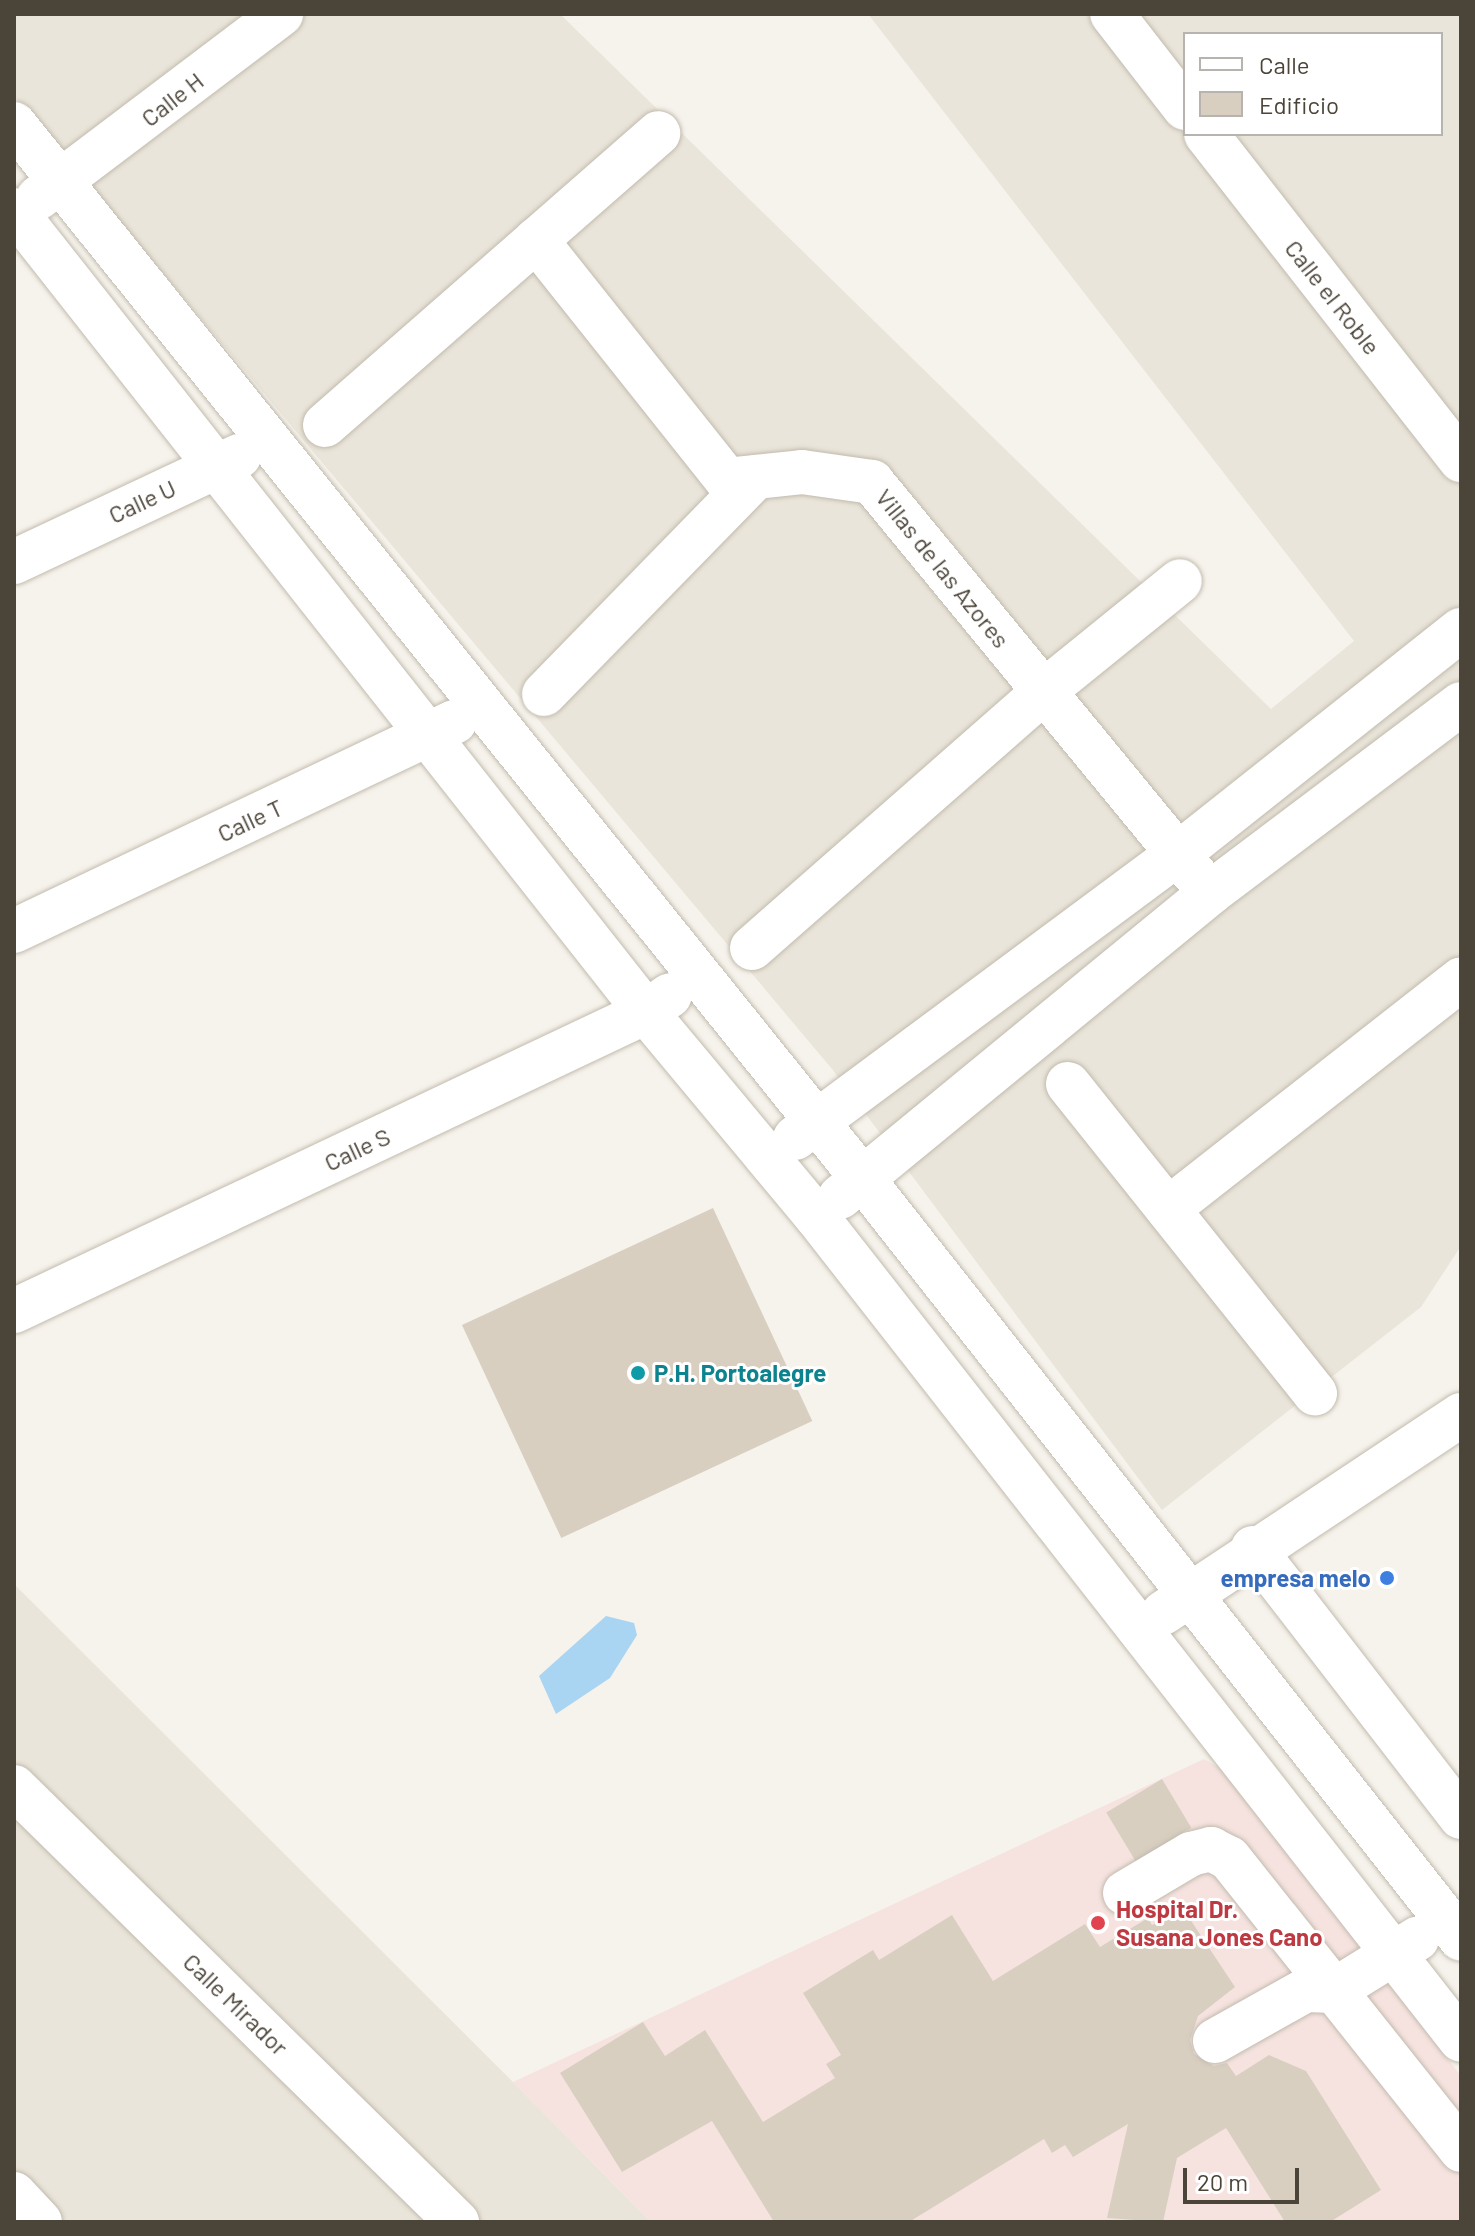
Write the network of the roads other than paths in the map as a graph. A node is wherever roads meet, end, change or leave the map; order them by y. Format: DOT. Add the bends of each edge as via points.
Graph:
graph roads {
  1 [pos="281,14"];
  2 [pos="1112,14"];
  3 [pos="1183,105"];
  4 [pos="14,124"];
  5 [pos="658,133"];
  6 [pos="1208,136"];
  7 [pos="63,184"];
  8 [pos="14,211"];
  9 [pos="536,240"];
  10 [pos="325,425"];
  11 [pos="270,441"];
  12 [pos="1461,460"];
  13 [pos="215,467"];
  14 [pos="756,477"];
  15 [pos="14,562"];
  16 [pos="1180,581"];
  17 [pos="1461,630"];
  18 [pos="1043,692"];
  19 [pos="544,694"];
  20 [pos="1461,704"];
  21 [pos="485,707"];
  22 [pos="429,735"];
  23 [pos="1178,854"];
  24 [pos="1210,893"];
  25 [pos="14,931"];
  26 [pos="752,948"];
  27 [pos="695,977"];
  28 [pos="1461,979"];
  29 [pos="646,1012"];
  30 [pos="1068,1084"];
  31 [pos="817,1122"];
  32 [pos="767,1158"];
  33 [pos="862,1178"];
  34 [pos="1168,1209"];
  35 [pos="816,1216"];
  36 [pos="14,1311"];
  37 [pos="1315,1393"];
  38 [pos="1461,1415"];
  39 [pos="1253,1548"];
  40 [pos="1185,1596"];
  41 [pos="1141,1628"];
  42 [pos="14,1787"];
  43 [pos="1461,1817"];
  44 [pos="1125,1893"];
  45 [pos="1445,1919"];
  46 [pos="1385,1942"];
  47 [pos="1318,1983"];
  48 [pos="1461,2040"];
  49 [pos="1215,2041"];
  50 [pos="1461,2150"];
  51 [pos="14,2194"];
  52 [pos="40,2222"];
  53 [pos="457,2222"];
  1 -- 7 [label="street, Calle H"];
  2 -- 3 [label="street"];
  4 -- 7 [label="street"];
  5 -- 9 [label="street"];
  6 -- 12 [label="street, Calle el Roble"];
  7 -- 8 [label="street, Calle H"];
  7 -- 11 [label="street"];
  8 -- 13 [label="street"];
  9 -- 10 [label="street"];
  9 -- 14 [label="street, Villas de las Azores" via="727,480"];
  11 -- 13 [label="street, Calle U"];
  11 -- 21 [label="street"];
  13 -- 15 [label="street, Calle U"];
  13 -- 22 [label="street"];
  14 -- 18 [label="street, Villas de las Azores" via="802,472 872,482"];
  14 -- 19 [label="street"];
  16 -- 18 [label="street"];
  17 -- 23 [label="street"];
  18 -- 23 [label="street, Villas de las Azores"];
  18 -- 26 [label="street"];
  20 -- 24 [label="street"];
  21 -- 22 [label="street, Calle T"];
  21 -- 27 [label="street"];
  22 -- 25 [label="street, Calle T"];
  22 -- 29 [label="street"];
  23 -- 24 [label="street, Villas de las Azores"];
  23 -- 31 [label="street"];
  24 -- 33 [label="street"];
  27 -- 29 [label="street, Calle S"];
  27 -- 31 [label="street"];
  28 -- 34 [label="street"];
  29 -- 32 [label="street"];
  29 -- 36 [label="street, Calle S"];
  30 -- 34 [label="street"];
  31 -- 32 [label="street"];
  31 -- 33 [label="street"];
  32 -- 35 [label="street"];
  33 -- 35 [label="street"];
  33 -- 40 [label="street"];
  34 -- 37 [label="street"];
  35 -- 41 [label="street"];
  38 -- 39 [label="street"];
  39 -- 40 [label="street"];
  39 -- 43 [label="street"];
  40 -- 41 [label="street"];
  40 -- 45 [label="street"];
  41 -- 46 [label="street"];
  42 -- 53 [label="street, Calle Mirador"];
  44 -- 47 [label="street" via="1211,1849 1229,1858"];
  45 -- 46 [label="street"];
  46 -- 47 [label="street"];
  46 -- 48 [label="street"];
  47 -- 49 [label="street"];
  47 -- 50 [label="street"];
  51 -- 52 [label="street"];
}
